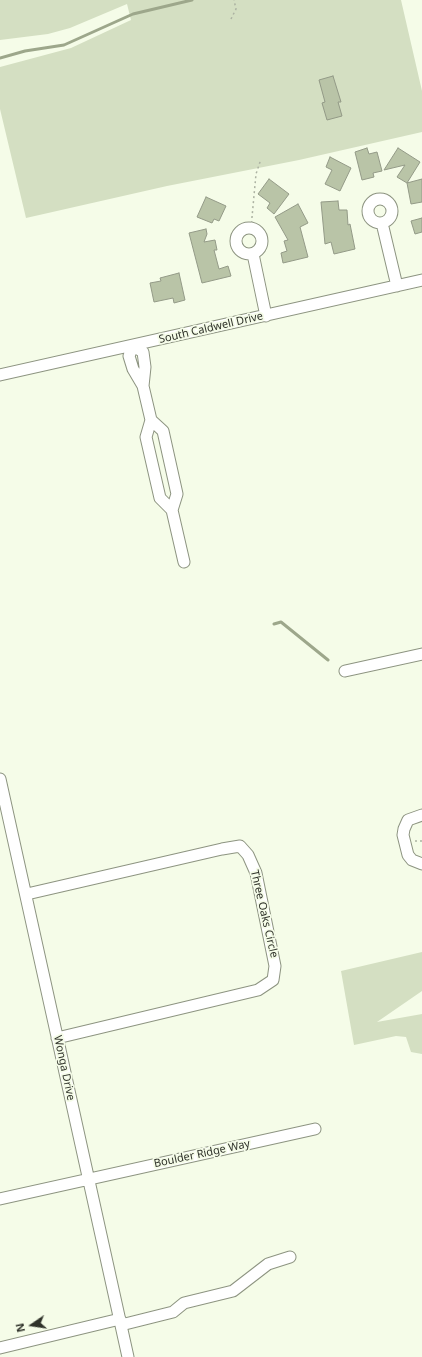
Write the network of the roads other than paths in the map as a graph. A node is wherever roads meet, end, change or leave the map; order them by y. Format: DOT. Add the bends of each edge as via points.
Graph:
graph roads {
  1 [pos="382,223"];
  2 [pos="253,254"];
  3 [pos="422,280"];
  4 [pos="397,286"];
  5 [pos="266,316"];
  6 [pos="133,346"];
  7 [pos="145,367"];
  8 [pos="133,369"];
  9 [pos="0,375"];
  10 [pos="143,386"];
  11 [pos="151,420"];
  12 [pos="172,510"];
  13 [pos="184,562"];
  14 [pos="422,654"];
  15 [pos="345,671"];
  16 [pos="0,779"];
  17 [pos="422,814"];
  18 [pos="422,864"];
  19 [pos="27,894"];
  20 [pos="58,1038"];
  21 [pos="315,1129"];
  22 [pos="88,1178"];
  23 [pos="0,1199"];
  24 [pos="290,1257"];
  25 [pos="121,1322"];
  26 [pos="0,1348"];
  27 [pos="128,1357"];
  1 -- 4 [label="street"];
  2 -- 2 [label="street" via="244,253 236,244 240,232 251,228 262,238 261,246"];
  2 -- 5 [label="street"];
  3 -- 4 [label="street, South Caldwell Drive"];
  4 -- 5 [label="street, South Caldwell Drive"];
  5 -- 6 [label="street, South Caldwell Drive"];
  6 -- 7 [label="street" via="143,352"];
  6 -- 8 [label="street" via="129,356"];
  6 -- 9 [label="street, South Caldwell Drive"];
  7 -- 8 [label="street"];
  7 -- 10 [label="street"];
  8 -- 10 [label="street"];
  10 -- 11 [label="street"];
  11 -- 12 [label="street" via="162,431 177,494"];
  11 -- 12 [label="street" via="146,436 158,490 160,498"];
  12 -- 13 [label="street"];
  14 -- 15 [label="street"];
  16 -- 19 [label="street, Wonga Drive"];
  17 -- 18 [label="street" via="408,820 403,835 408,855 412,860"];
  19 -- 20 [label="street, Wonga Drive"];
  19 -- 20 [label="street, Three Oaks Circle" via="240,846 248,855 256,873 275,966 273,980 258,990"];
  20 -- 22 [label="street, Wonga Drive"];
  21 -- 22 [label="street, Boulder Ridge Way"];
  22 -- 23 [label="street, Boulder Ridge Way"];
  22 -- 25 [label="street, Wonga Drive"];
  24 -- 25 [label="street" via="268,1264 233,1291 184,1304 173,1312"];
  25 -- 26 [label="street"];
  25 -- 27 [label="street, Wonga Drive"];
}
